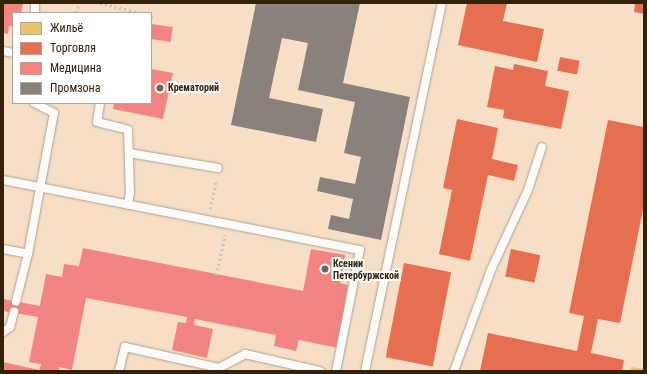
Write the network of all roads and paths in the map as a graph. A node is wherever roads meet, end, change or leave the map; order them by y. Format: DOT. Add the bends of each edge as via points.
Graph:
graph roads {
  1 [pos="100,3"];
  2 [pos="442,3"];
  3 [pos="136,12"];
  4 [pos="152,16"];
  5 [pos="156,17"];
  6 [pos="36,104"];
  7 [pos="100,104"];
  8 [pos="542,147"];
  9 [pos="130,153"];
  10 [pos="218,168"];
  11 [pos="3,180"];
  12 [pos="42,187"];
  13 [pos="214,191"];
  14 [pos="128,204"];
  15 [pos="208,220"];
  16 [pos="227,224"];
  17 [pos="3,249"];
  18 [pos="28,254"];
  19 [pos="216,275"];
  20 [pos="16,301"];
  21 [pos="14,312"];
  22 [pos="3,332"];
  23 [pos="119,371"];
  24 [pos="320,371"];
  25 [pos="336,371"];
  26 [pos="365,371"];
  27 [pos="454,371"];
  1 -- 3 [label="path"];
  2 -- 26 [label="lane"];
  4 -- 5 [label="path"];
  6 -- 12 [label="lane" via="54,113"];
  7 -- 9 [label="lane" via="97,122 128,130"];
  8 -- 27 [label="lane" via="528,190 491,270"];
  9 -- 10 [label="lane"];
  9 -- 14 [label="lane"];
  11 -- 12 [label="lane"];
  12 -- 14 [label="lane"];
  12 -- 18 [label="lane"];
  13 -- 15 [label="path"];
  14 -- 15 [label="lane"];
  15 -- 16 [label="lane"];
  16 -- 19 [label="path"];
  16 -- 25 [label="lane" via="360,250"];
  17 -- 18 [label="lane"];
  18 -- 20 [label="lane"];
  21 -- 22 [label="lane" via="10,326"];
  23 -- 24 [label="lane" via="125,347 219,368 245,354"];
}
